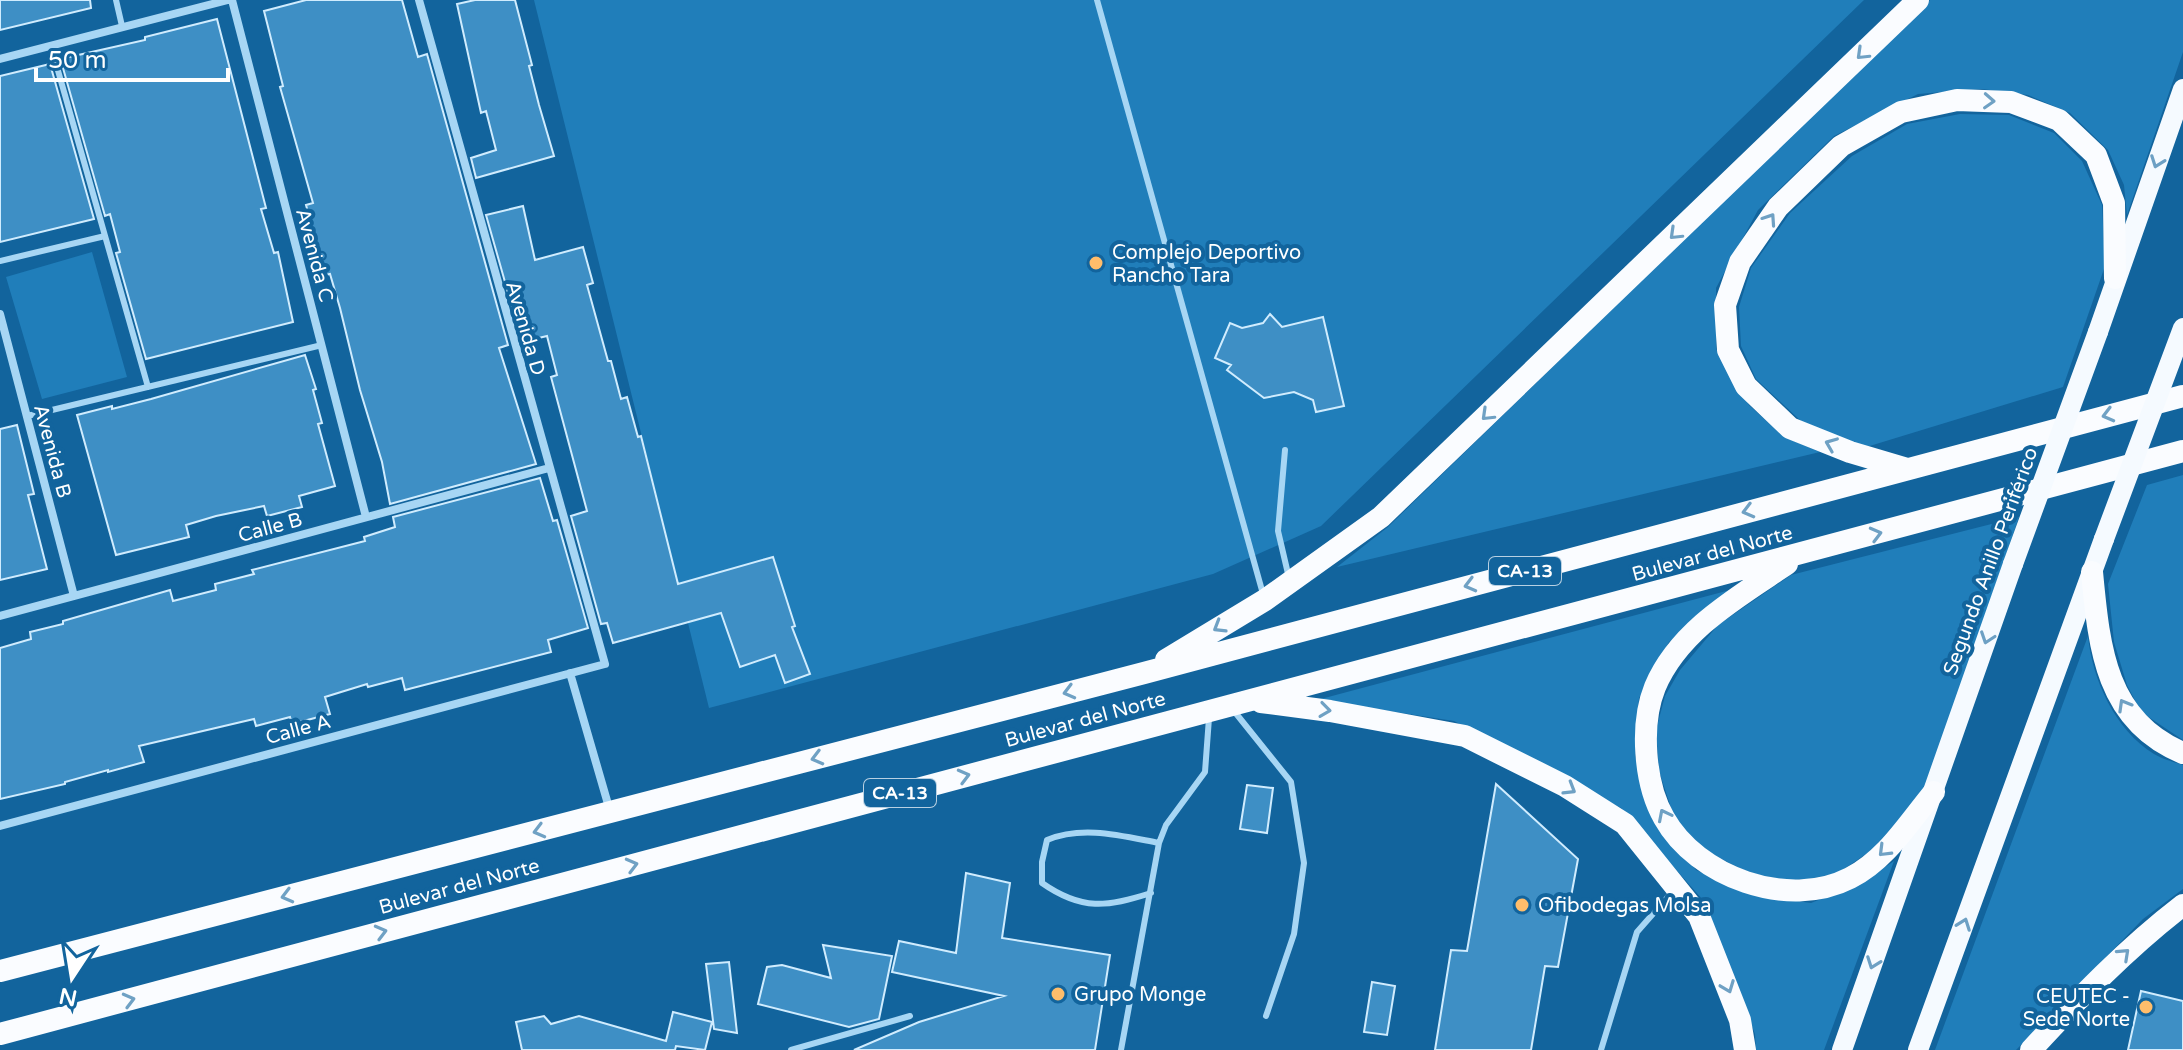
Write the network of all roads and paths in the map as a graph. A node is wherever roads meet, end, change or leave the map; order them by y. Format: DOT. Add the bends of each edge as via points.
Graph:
graph roads {
  1 [pos="116,0"];
  2 [pos="230,0"];
  3 [pos="419,0"];
  4 [pos="1097,0"];
  5 [pos="1918,0"];
  6 [pos="122,26"];
  7 [pos="51,46"];
  8 [pos="0,59"];
  9 [pos="2183,89"];
  10 [pos="105,236"];
  11 [pos="0,261"];
  12 [pos="2115,278"];
  13 [pos="0,314"];
  14 [pos="2183,328"];
  15 [pos="322,345"];
  16 [pos="148,387"];
  17 [pos="2183,396"];
  18 [pos="27,416"];
  19 [pos="1285,450"];
  20 [pos="2183,451"];
  21 [pos="549,468"];
  22 [pos="1905,469"];
  23 [pos="366,517"];
  24 [pos="1801,554"];
  25 [pos="2092,572"];
  26 [pos="1290,581"];
  27 [pos="74,596"];
  28 [pos="1265,600"];
  29 [pos="0,616"];
  30 [pos="605,664"];
  31 [pos="570,673"];
  32 [pos="1144,673"];
  33 [pos="1229,705"];
  34 [pos="2183,753"];
  35 [pos="1934,792"];
  36 [pos="611,812"];
  37 [pos="0,826"];
  38 [pos="1159,843"];
  39 [pos="1676,888"];
  40 [pos="1151,893"];
  41 [pos="2183,905"];
  42 [pos="0,971"];
  43 [pos="910,1016"];
  44 [pos="1266,1016"];
  45 [pos="0,1034"];
  46 [pos="791,1050"];
  47 [pos="1121,1050"];
  48 [pos="1601,1050"];
  49 [pos="1745,1050"];
  50 [pos="1842,1050"];
  51 [pos="1918,1050"];
  52 [pos="2031,1050"];
  1 -- 6 [label="lane"];
  2 -- 6 [label="street"];
  2 -- 15 [label="street, Avenida C"];
  3 -- 21 [label="street, Avenida D"];
  4 -- 28 [label="lane"];
  5 -- 26 [label="highway, one-way" via="1381,517"];
  6 -- 7 [label="street"];
  7 -- 8 [label="street"];
  7 -- 10 [label="lane"];
  9 -- 12 [label="main road, Segundo Anillo Periférico, one-way"];
  10 -- 11 [label="lane"];
  10 -- 16 [label="lane"];
  22 -- 12 [label="highway, one-way" via="1790,428 1746,386 1728,350 1725,305 1740,262 1778,207 1841,146 1901,112 1957,100 2011,102 2059,120 2096,155 2114,203"];
  12 -- 35 [label="main road, Segundo Anillo Periférico, one-way, bridge"];
  13 -- 18 [label="street, Avenida B"];
  14 -- 25 [label="main road, bridge"];
  15 -- 16 [label="lane"];
  15 -- 23 [label="street, Avenida C"];
  16 -- 18 [label="lane"];
  17 -- 22 [label="highway, Bulevar del Norte / CA-13, one-way"];
  18 -- 27 [label="street, Avenida B"];
  19 -- 26 [label="lane" via="1278,531"];
  24 -- 20 [label="highway, Bulevar del Norte / CA-13, one-way"];
  21 -- 23 [label="street, Calle B"];
  21 -- 30 [label="street, Avenida D"];
  22 -- 32 [label="highway, Bulevar del Norte / CA-13, one-way"];
  23 -- 27 [label="street, Calle B"];
  24 -- 33 [label="highway, Bulevar del Norte / CA-13"];
  35 -- 24 [label="highway, one-way" via="1884,854 1849,879 1809,890 1767,889 1724,873 1688,849 1663,817 1649,775 1645,726 1655,687 1679,650 1711,616"];
  34 -- 25 [label="highway, one-way" via="2132,719 2113,686 2099,641"];
  51 -- 25 [label="main road, one-way"];
  26 -- 28 [label="highway"];
  27 -- 29 [label="street, Calle B"];
  28 -- 32 [label="highway, one-way"];
  30 -- 31 [label="street, Calle A"];
  31 -- 36 [label="street"];
  31 -- 37 [label="street, Calle A"];
  32 -- 36 [label="highway, Bulevar del Norte / CA-13, one-way"];
  33 -- 38 [label="lane" via="1205,772"];
  33 -- 39 [label="highway, one-way" via="1330,711 1465,736 1565,786 1625,824"];
  33 -- 44 [label="lane" via="1291,782 1304,863 1294,934"];
  45 -- 33 [label="highway, Bulevar del Norte / CA-13, one-way"];
  35 -- 50 [label="main road, Segundo Anillo Periférico, one-way"];
  36 -- 42 [label="highway, Bulevar del Norte / CA-13, one-way"];
  38 -- 40 [label="lane"];
  38 -- 40 [label="lane" via="1066,833 1047,840 1042,862 1042,883 1081,903 1114,905"];
  39 -- 48 [label="lane" via="1637,932"];
  39 -- 49 [label="highway, one-way" via="1699,916 1740,1020"];
  40 -- 47 [label="lane"];
  52 -- 41 [label="highway, one-way" via="2098,979"];
  43 -- 46 [label="lane"];
}
